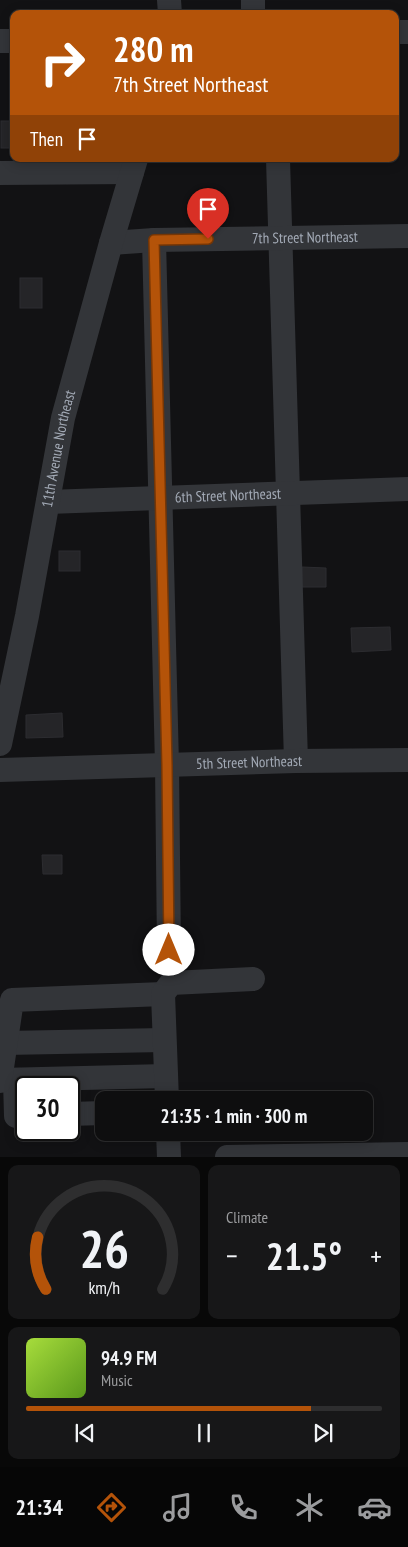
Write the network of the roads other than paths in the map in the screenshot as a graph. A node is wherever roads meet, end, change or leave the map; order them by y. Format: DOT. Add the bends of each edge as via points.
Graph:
graph roads {
  1 [pos="278,162"];
  2 [pos="134,165"];
  3 [pos="0,173"];
  4 [pos="408,236"];
  5 [pos="281,238"];
  6 [pos="154,240"];
  7 [pos="111,242"];
  8 [pos="408,489"];
  9 [pos="288,494"];
  10 [pos="161,498"];
  11 [pos="48,502"];
  12 [pos="0,744"];
  13 [pos="408,760"];
  14 [pos="296,761"];
  15 [pos="167,765"];
  16 [pos="0,770"];
  17 [pos="169,950"];
  18 [pos="253,979"];
  19 [pos="163,994"];
  20 [pos="164,1040"];
  21 [pos="6,1043"];
  22 [pos="166,1076"];
  23 [pos="5,1080"];
  24 [pos="167,1091"];
  25 [pos="15,1113"];
  26 [pos="95,1113"];
  27 [pos="80,1114"];
  28 [pos="168,1141"];
  29 [pos="408,1154"];
  30 [pos="169,1157"];
  31 [pos="227,1157"];
  32 [pos="239,1157"];
  1 -- 5 [label="street"];
  2 -- 3 [label="street"];
  2 -- 7 [label="street, 11th Avenue Northeast"];
  4 -- 5 [label="street, 7th Street Northeast"];
  5 -- 6 [label="street, 7th Street Northeast"];
  5 -- 9 [label="street"];
  6 -- 7 [label="street, 7th Street Northeast"];
  6 -- 10 [label="street"];
  7 -- 11 [label="street, 11th Avenue Northeast" via="64,418"];
  8 -- 9 [label="street, 6th Street Northeast"];
  9 -- 10 [label="street, 6th Street Northeast"];
  9 -- 14 [label="street"];
  10 -- 11 [label="street, 6th Street Northeast"];
  10 -- 15 [label="street"];
  11 -- 12 [label="street, 11th Avenue Northeast"];
  13 -- 14 [label="street, 5th Street Northeast"];
  14 -- 15 [label="street, 5th Street Northeast"];
  15 -- 16 [label="street, 5th Street Northeast"];
  15 -- 17 [label="street"];
  18 -- 19 [label="street" via="171,983"];
  19 -- 20 [label="street"];
  19 -- 21 [label="street" via="12,1000"];
  20 -- 21 [label="street"];
  20 -- 22 [label="street"];
  21 -- 23 [label="street"];
  22 -- 23 [label="street"];
  22 -- 24 [label="street"];
  23 -- 25 [label="street"];
  26 -- 27 [label="street"];
  28 -- 30 [label="street"];
  29 -- 32 [label="street"];
  31 -- 32 [label="street"];
}
